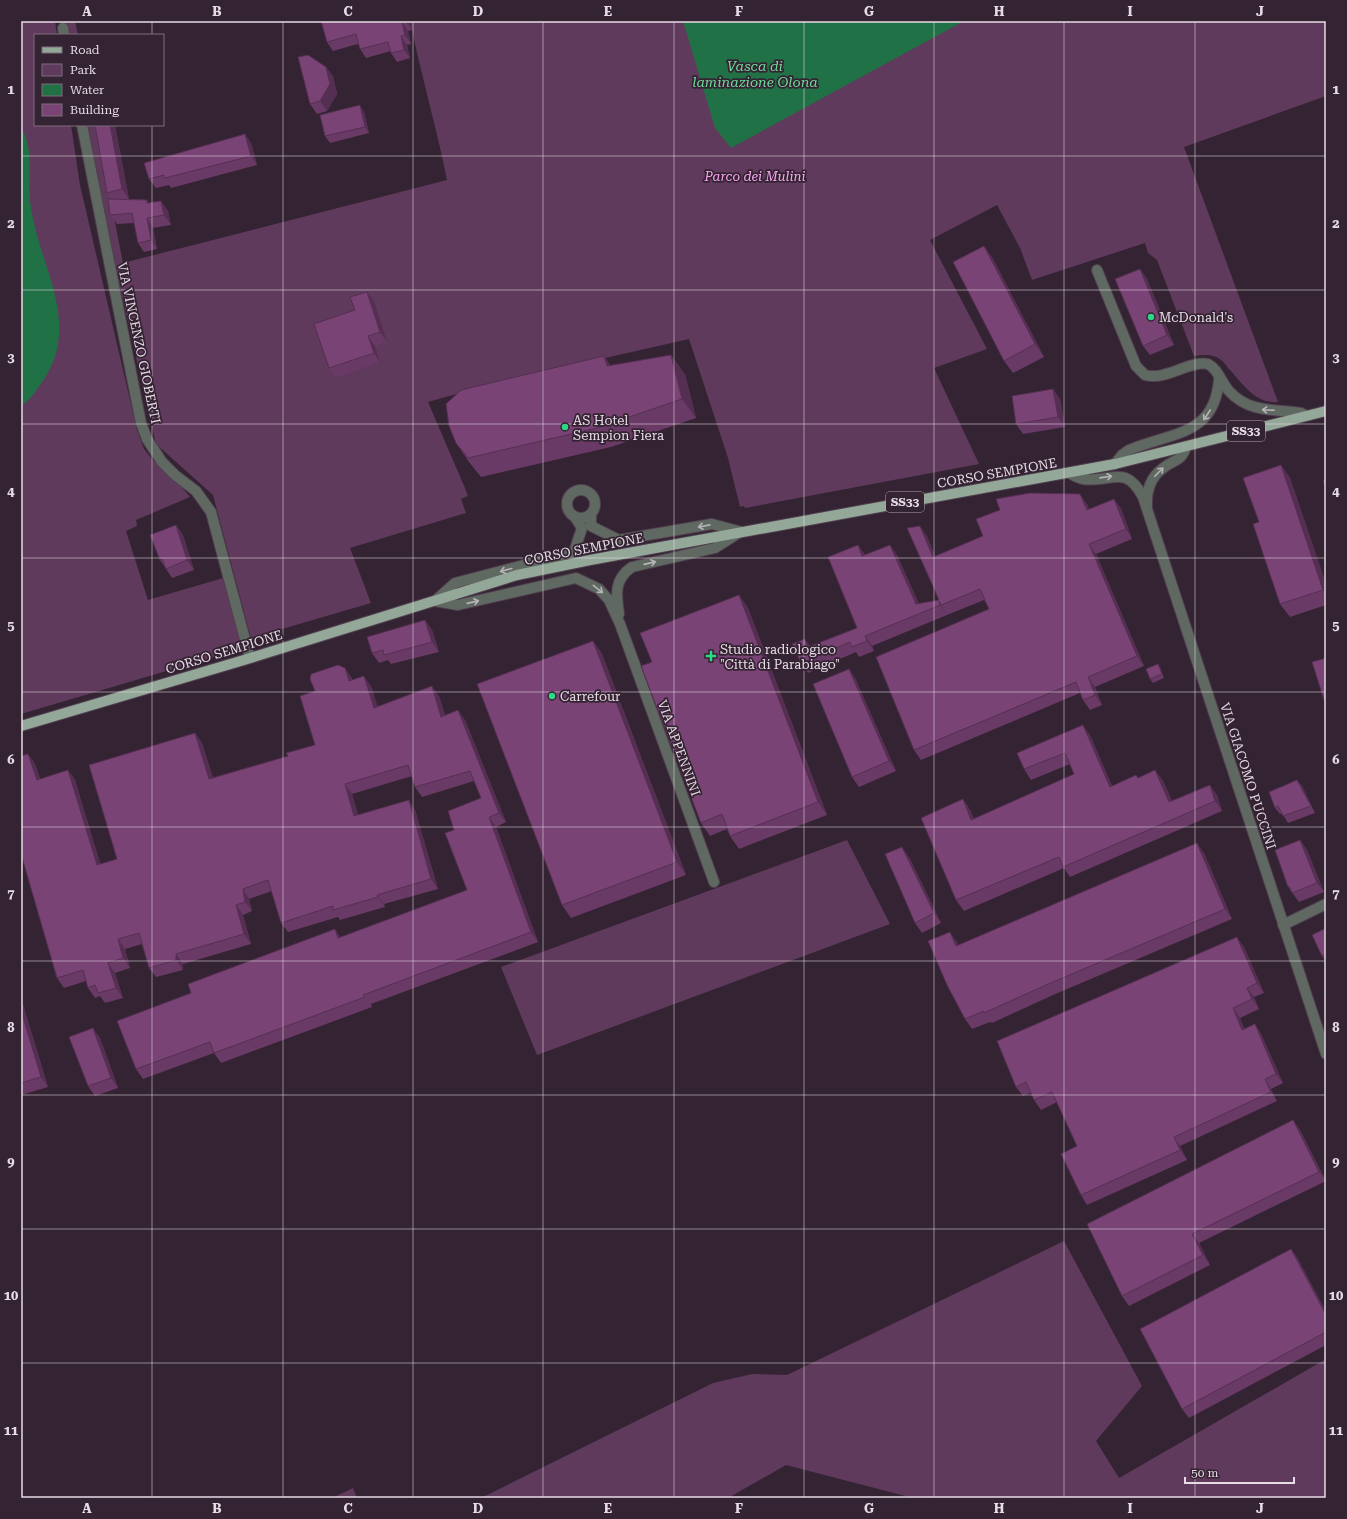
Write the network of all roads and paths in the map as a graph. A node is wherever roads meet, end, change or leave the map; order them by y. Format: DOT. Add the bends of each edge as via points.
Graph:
graph roads {
  1 [pos="82,126"];
  2 [pos="1097,270"];
  3 [pos="1219,379"];
  4 [pos="1326,410"];
  5 [pos="1306,416"];
  6 [pos="1186,446"];
  7 [pos="1115,464"];
  8 [pos="1069,473"];
  9 [pos="1147,507"];
  10 [pos="591,514"];
  11 [pos="576,517"];
  12 [pos="742,532"];
  13 [pos="435,601"];
  14 [pos="620,624"];
  15 [pos="250,658"];
  16 [pos="21,726"];
  17 [pos="714,882"];
  18 [pos="1326,904"];
  19 [pos="1283,925"];
  20 [pos="1326,1054"];
  1 -- 15 [label="street, VIA VINCENZO GIOBERTI" via="141,423 162,462 196,491 211,512"];
  2 -- 3 [label="street" via="1140,371 1145,375 1158,377 1205,363 1213,367"];
  5 -- 3 [label="street, one-way" via="1301,413 1252,407 1230,392"];
  3 -- 7 [label="street, one-way" via="1214,403 1203,421 1189,429 1129,450"];
  4 -- 5 [label="main road, CORSO SEMPIONE / SS33"];
  5 -- 6 [label="main road, CORSO SEMPIONE / SS33"];
  6 -- 7 [label="main road, CORSO SEMPIONE / SS33"];
  9 -- 6 [label="street, one-way" via="1147,494 1152,480 1162,468 1181,458"];
  7 -- 8 [label="main road, CORSO SEMPIONE / SS33"];
  8 -- 9 [label="street, one-way" via="1084,479 1126,477 1135,485"];
  8 -- 12 [label="main road, CORSO SEMPIONE / SS33"];
  9 -- 19 [label="street, VIA GIACOMO PUCCINI"];
  10 -- 11 [label="street" via="584,518"];
  10 -- 11 [label="street, CORSO SEMPIONE" via="595,507 594,499 588,492 580,490 572,494 567,502 569,511"];
  12 -- 10 [label="street, CORSO SEMPIONE, one-way" via="712,524 619,540 591,526"];
  11 -- 13 [label="street, CORSO SEMPIONE, one-way" via="582,528 574,552 455,583"];
  12 -- 13 [label="main road, CORSO SEMPIONE" via="517,575"];
  14 -- 12 [label="street, VIA APPENNINI, one-way" via="617,598 622,573 632,567 715,548"];
  13 -- 14 [label="street, VIA APPENNINI, one-way" via="458,605 576,578 599,588 609,600"];
  13 -- 15 [label="main road, CORSO SEMPIONE"];
  14 -- 17 [label="street, VIA APPENNINI"];
  15 -- 16 [label="main road, CORSO SEMPIONE"];
  18 -- 19 [label="street"];
  19 -- 20 [label="street, VIA GIACOMO PUCCINI"];
}
